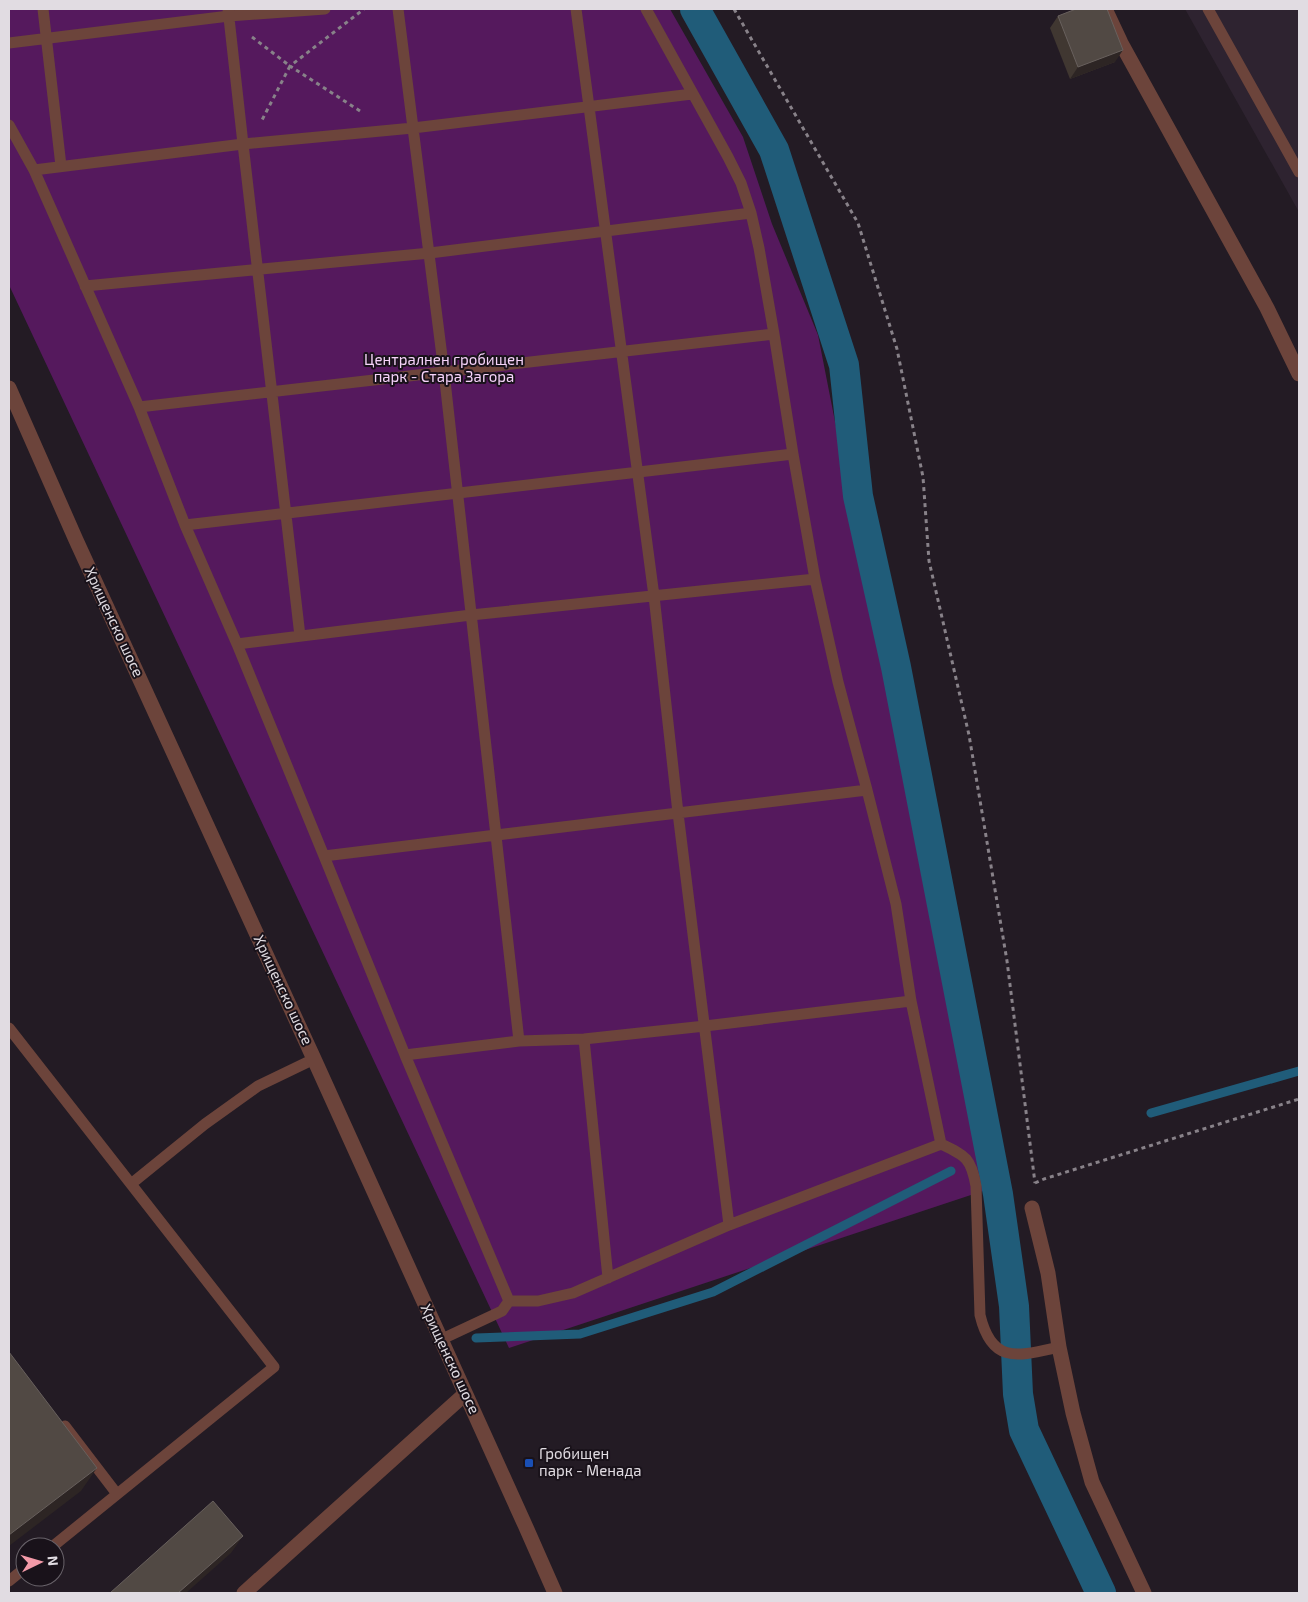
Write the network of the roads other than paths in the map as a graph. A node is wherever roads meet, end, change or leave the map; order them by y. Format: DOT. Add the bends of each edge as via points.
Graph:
graph roads {
  1 [pos="43,9"];
  2 [pos="325,9"];
  3 [pos="398,9"];
  4 [pos="576,9"];
  5 [pos="646,9"];
  6 [pos="1105,9"];
  7 [pos="1208,9"];
  8 [pos="229,13"];
  9 [pos="47,37"];
  10 [pos="9,43"];
  11 [pos="692,94"];
  12 [pos="589,107"];
  13 [pos="9,125"];
  14 [pos="413,128"];
  15 [pos="243,144"];
  16 [pos="61,166"];
  17 [pos="34,170"];
  18 [pos="1299,172"];
  19 [pos="751,213"];
  20 [pos="606,232"];
  21 [pos="430,253"];
  22 [pos="258,270"];
  23 [pos="85,286"];
  24 [pos="774,334"];
  25 [pos="621,351"];
  26 [pos="444,372"];
  27 [pos="1299,374"];
  28 [pos="9,388"];
  29 [pos="272,392"];
  30 [pos="139,407"];
  31 [pos="793,454"];
  32 [pos="638,472"];
  33 [pos="458,494"];
  34 [pos="286,513"];
  35 [pos="185,525"];
  36 [pos="815,579"];
  37 [pos="654,596"];
  38 [pos="471,615"];
  39 [pos="300,636"];
  40 [pos="237,644"];
  41 [pos="867,790"];
  42 [pos="678,814"];
  43 [pos="495,834"];
  44 [pos="324,856"];
  45 [pos="911,1001"];
  46 [pos="705,1026"];
  47 [pos="9,1028"];
  48 [pos="584,1039"];
  49 [pos="519,1041"];
  50 [pos="405,1055"];
  51 [pos="314,1058"];
  52 [pos="941,1144"];
  53 [pos="130,1184"];
  54 [pos="1032,1208"];
  55 [pos="729,1225"];
  56 [pos="608,1278"];
  57 [pos="509,1301"];
  58 [pos="440,1340"];
  59 [pos="1059,1347"];
  60 [pos="465,1394"];
  61 [pos="57,1416"];
  62 [pos="117,1494"];
  63 [pos="64,1537"];
  64 [pos="244,1593"];
  65 [pos="554,1593"];
  66 [pos="1144,1593"];
  1 -- 9 [label="lane"];
  2 -- 8 [label="lane"];
  3 -- 14 [label="lane"];
  4 -- 12 [label="lane"];
  5 -- 11 [label="lane"];
  6 -- 27 [label="street" via="1267,308"];
  7 -- 18 [label="lane"];
  8 -- 9 [label="lane"];
  8 -- 15 [label="lane"];
  9 -- 10 [label="lane"];
  9 -- 16 [label="lane"];
  11 -- 12 [label="lane"];
  11 -- 19 [label="lane" via="741,183"];
  12 -- 14 [label="lane"];
  12 -- 20 [label="lane"];
  13 -- 17 [label="lane"];
  14 -- 15 [label="lane"];
  14 -- 21 [label="lane"];
  15 -- 16 [label="lane"];
  15 -- 22 [label="lane"];
  16 -- 17 [label="lane"];
  17 -- 23 [label="lane"];
  19 -- 20 [label="lane"];
  19 -- 24 [label="lane"];
  20 -- 21 [label="lane"];
  20 -- 25 [label="lane"];
  21 -- 22 [label="lane"];
  21 -- 26 [label="lane"];
  22 -- 23 [label="lane"];
  22 -- 29 [label="lane"];
  23 -- 30 [label="lane"];
  24 -- 25 [label="lane"];
  24 -- 31 [label="lane"];
  25 -- 26 [label="lane"];
  25 -- 32 [label="lane"];
  26 -- 29 [label="lane"];
  26 -- 33 [label="lane"];
  28 -- 51 [label="street, Хрищенско шосе"];
  29 -- 30 [label="lane"];
  29 -- 34 [label="lane"];
  30 -- 35 [label="lane"];
  31 -- 32 [label="lane"];
  31 -- 36 [label="lane"];
  32 -- 33 [label="lane"];
  32 -- 37 [label="lane"];
  33 -- 34 [label="lane"];
  33 -- 38 [label="lane"];
  34 -- 35 [label="lane"];
  34 -- 39 [label="lane"];
  35 -- 40 [label="lane"];
  36 -- 37 [label="lane"];
  36 -- 41 [label="lane"];
  37 -- 38 [label="lane"];
  37 -- 42 [label="lane"];
  38 -- 39 [label="lane"];
  38 -- 43 [label="lane"];
  39 -- 40 [label="lane"];
  40 -- 44 [label="lane"];
  41 -- 42 [label="lane"];
  41 -- 45 [label="lane" via="896,904"];
  42 -- 43 [label="lane"];
  42 -- 46 [label="lane"];
  43 -- 44 [label="lane"];
  43 -- 49 [label="lane"];
  44 -- 50 [label="lane"];
  45 -- 46 [label="lane"];
  45 -- 52 [label="lane"];
  46 -- 48 [label="lane"];
  46 -- 55 [label="lane"];
  47 -- 53 [label="lane"];
  48 -- 49 [label="lane"];
  48 -- 56 [label="lane"];
  49 -- 50 [label="lane"];
  50 -- 57 [label="lane"];
  51 -- 53 [label="lane" via="258,1086"];
  51 -- 58 [label="street, Хрищенско шосе"];
  52 -- 55 [label="lane"];
  52 -- 59 [label="lane" via="962,1154 972,1168 976,1186 980,1315 984,1331 992,1344 1012,1354"];
  53 -- 62 [label="lane" via="274,1367"];
  54 -- 59 [label="street" via="1048,1272"];
  55 -- 56 [label="lane"];
  56 -- 57 [label="lane" via="573,1293 538,1301"];
  57 -- 58 [label="lane" via="502,1311"];
  58 -- 60 [label="street, Хрищенско шосе"];
  59 -- 66 [label="street" via="1092,1482"];
  60 -- 64 [label="street"];
  60 -- 65 [label="street, Хрищенско шосе"];
  61 -- 62 [label="lane"];
  62 -- 63 [label="lane"];
}
